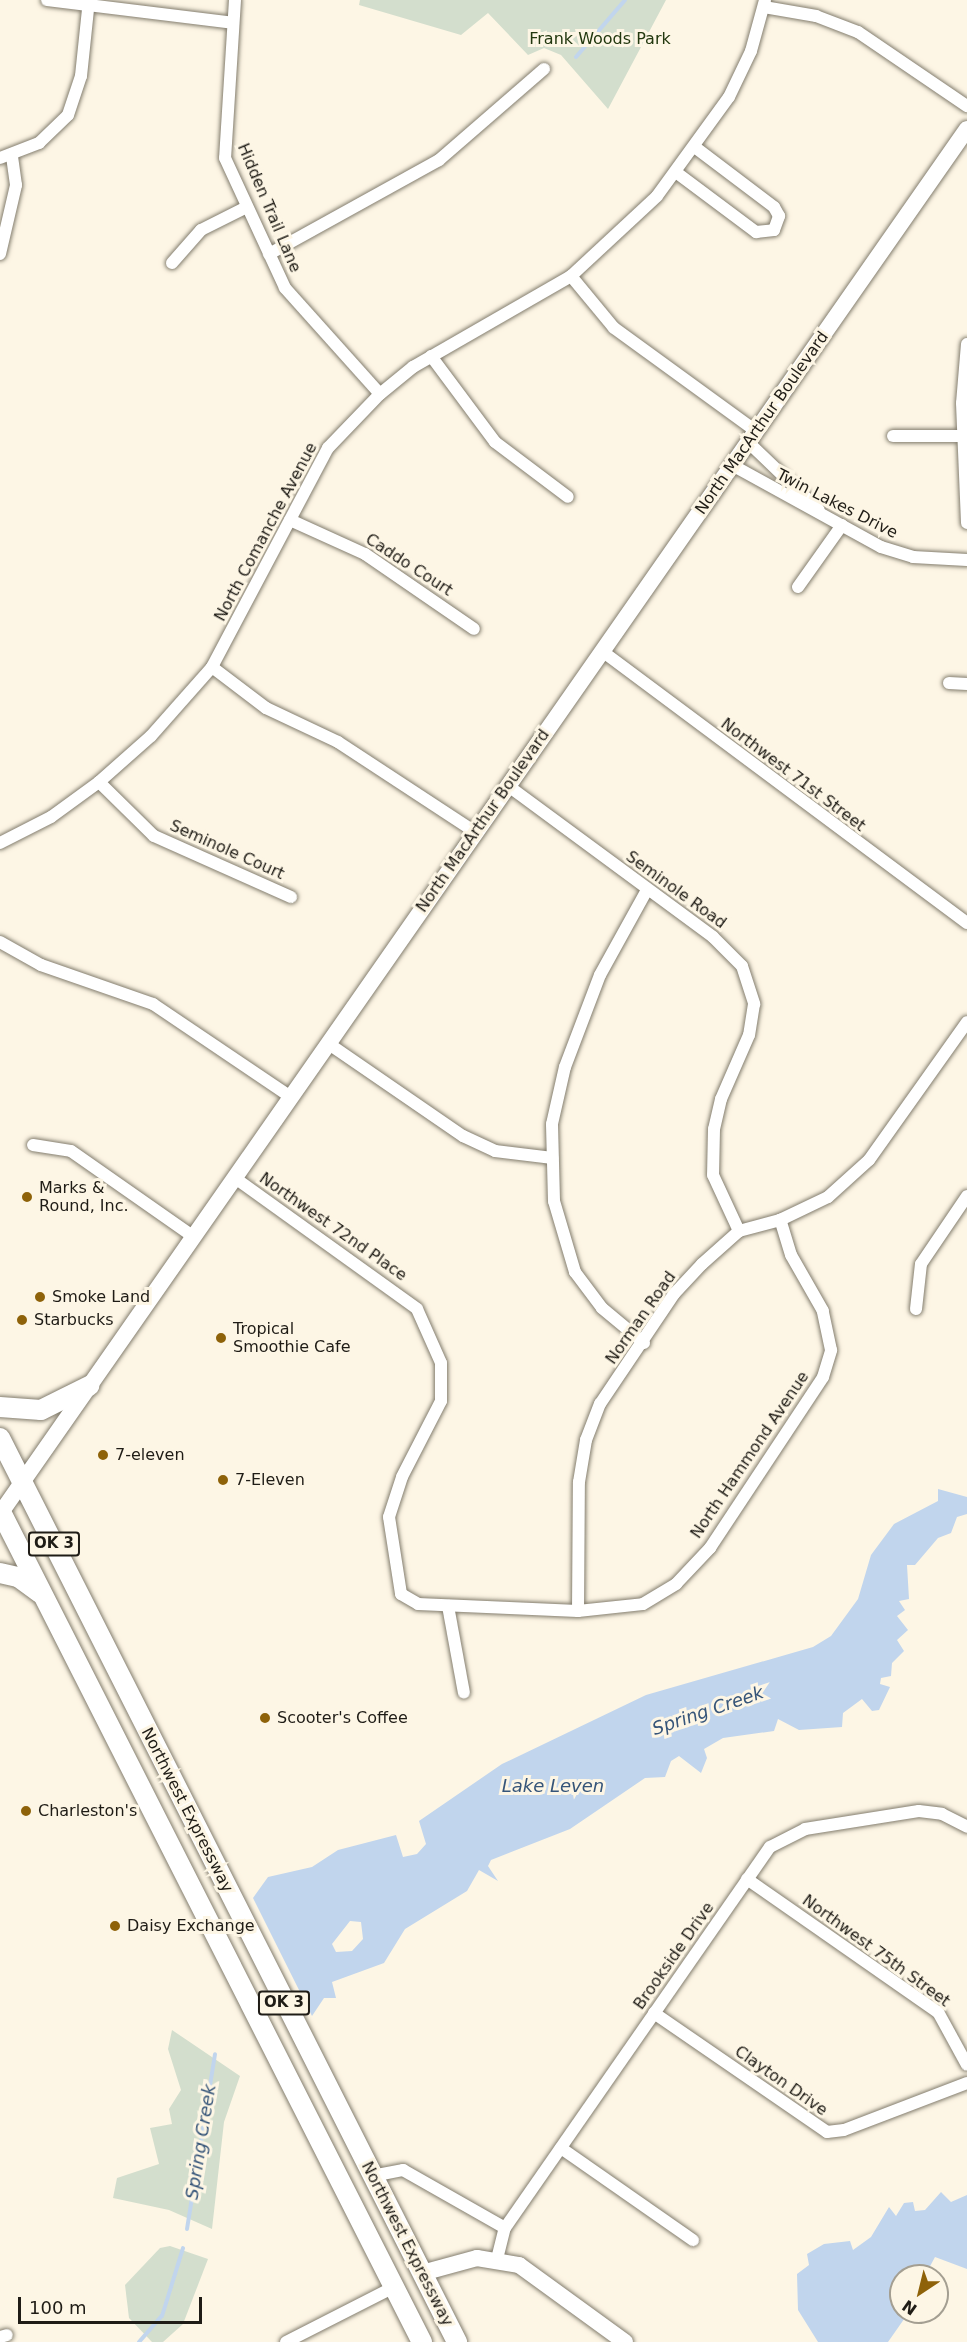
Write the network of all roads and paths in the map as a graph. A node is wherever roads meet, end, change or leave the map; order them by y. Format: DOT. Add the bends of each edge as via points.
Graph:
graph roads {
  1 [pos="47,0"];
  2 [pos="234,0"];
  3 [pos="88,2"];
  4 [pos="764,4"];
  5 [pos="233,23"];
  6 [pos="544,69"];
  7 [pos="967,106"];
  8 [pos="967,129"];
  9 [pos="696,148"];
  10 [pos="6,157"];
  11 [pos="677,173"];
  12 [pos="247,207"];
  13 [pos="269,254"];
  14 [pos="0,255"];
  15 [pos="172,262"];
  16 [pos="571,276"];
  17 [pos="967,344"];
  18 [pos="432,356"];
  19 [pos="380,394"];
  20 [pos="752,436"];
  21 [pos="893,436"];
  22 [pos="963,436"];
  23 [pos="732,465"];
  24 [pos="568,497"];
  25 [pos="819,510"];
  26 [pos="290,520"];
  27 [pos="967,523"];
  28 [pos="842,525"];
  29 [pos="967,560"];
  30 [pos="798,587"];
  31 [pos="474,629"];
  32 [pos="602,651"];
  33 [pos="212,667"];
  34 [pos="949,683"];
  35 [pos="967,684"];
  36 [pos="99,782"];
  37 [pos="507,785"];
  38 [pos="475,832"];
  39 [pos="0,843"];
  40 [pos="647,890"];
  41 [pos="291,897"];
  42 [pos="967,923"];
  43 [pos="0,942"];
  44 [pos="967,1022"];
  45 [pos="328,1044"];
  46 [pos="291,1097"];
  47 [pos="33,1145"];
  48 [pos="553,1158"];
  49 [pos="235,1178"];
  50 [pos="967,1196"];
  51 [pos="780,1220"];
  52 [pos="739,1231"];
  53 [pos="194,1237"];
  54 [pos="916,1309"];
  55 [pos="645,1343"];
  56 [pos="89,1386"];
  57 [pos="0,1407"];
  58 [pos="0,1438"];
  59 [pos="22,1482"];
  60 [pos="0,1512"];
  61 [pos="0,1573"];
  62 [pos="44,1597"];
  63 [pos="448,1606"];
  64 [pos="578,1611"];
  65 [pos="464,1693"];
  66 [pos="165,1767"];
  67 [pos="138,1782"];
  68 [pos="967,1827"];
  69 [pos="747,1879"];
  70 [pos="654,2013"];
  71 [pos="967,2065"];
  72 [pos="967,2083"];
  73 [pos="561,2148"];
  74 [pos="372,2176"];
  75 [pos="505,2228"];
  76 [pos="693,2240"];
  77 [pos="497,2259"];
  78 [pos="422,2273"];
  79 [pos="394,2287"];
  80 [pos="286,2342"];
  81 [pos="422,2342"];
  82 [pos="457,2342"];
  83 [pos="625,2342"];
  1 -- 3 [label="street"];
  2 -- 5 [label="street, Hidden Trail Lane"];
  3 -- 5 [label="street"];
  3 -- 10 [label="street" via="74,103 52,134"];
  4 -- 7 [label="street" via="851,29"];
  4 -- 9 [label="street, North Comanche Avenue" via="742,71"];
  5 -- 12 [label="street, Hidden Trail Lane" via="223,148"];
  6 -- 13 [label="street" via="439,160"];
  8 -- 20 [label="main road, North MacArthur Boulevard"];
  9 -- 11 [label="street, North Comanche Avenue"];
  9 -- 11 [label="street" via="774,207 777,226 766,235 756,232"];
  10 -- 14 [label="street" via="16,185"];
  11 -- 16 [label="street, North Comanche Avenue"];
  12 -- 13 [label="street, Hidden Trail Lane"];
  12 -- 15 [label="street" via="201,230"];
  13 -- 19 [label="street, Hidden Trail Lane" via="292,297"];
  16 -- 18 [label="street, North Comanche Avenue"];
  16 -- 20 [label="street" via="615,328"];
  17 -- 22 [label="street"];
  18 -- 19 [label="street, North Comanche Avenue"];
  18 -- 24 [label="street" via="487,434"];
  19 -- 26 [label="street, North Comanche Avenue" via="328,448"];
  20 -- 23 [label="main road, North MacArthur Boulevard"];
  20 -- 25 [label="street"];
  21 -- 22 [label="street"];
  22 -- 27 [label="street"];
  23 -- 25 [label="street, Twin Lakes Drive"];
  23 -- 32 [label="main road, North MacArthur Boulevard"];
  25 -- 28 [label="street, Twin Lakes Drive"];
  26 -- 31 [label="street, Caddo Court" via="365,554"];
  26 -- 33 [label="street, North Comanche Avenue"];
  28 -- 29 [label="street, Twin Lakes Drive" via="897,553"];
  28 -- 30 [label="street"];
  32 -- 37 [label="main road, North MacArthur Boulevard"];
  32 -- 42 [label="street, Northwest 71st Street"];
  33 -- 36 [label="street, North Comanche Avenue" via="157,730"];
  33 -- 38 [label="street" via="266,708 338,742"];
  34 -- 35 [label="street"];
  36 -- 39 [label="street, North Comanche Avenue" via="51,818"];
  36 -- 41 [label="street, Seminole Court" via="154,836"];
  37 -- 38 [label="main road, North MacArthur Boulevard"];
  37 -- 40 [label="street, Seminole Road"];
  38 -- 45 [label="main road, North MacArthur Boulevard"];
  40 -- 48 [label="street" via="600,975 565,1067 552,1124"];
  40 -- 52 [label="street, Seminole Road" via="713,937 742,966 754,1004 750,1035 721,1099 714,1129 713,1175"];
  43 -- 46 [label="street" via="41,965 159,1008"];
  44 -- 51 [label="street, Norman Road" via="869,1160 828,1197"];
  45 -- 46 [label="main road, North MacArthur Boulevard"];
  45 -- 48 [label="street" via="463,1136 495,1151"];
  46 -- 49 [label="main road, North MacArthur Boulevard"];
  47 -- 53 [label="street" via="71,1151"];
  48 -- 55 [label="street" via="554,1201 575,1272 602,1308"];
  49 -- 53 [label="main road, North MacArthur Boulevard"];
  49 -- 63 [label="street, Northwest 72nd Place" via="417,1310 441,1363 441,1401 402,1477 389,1517 401,1594 418,1604"];
  50 -- 54 [label="street" via="921,1264"];
  51 -- 52 [label="street, Norman Road"];
  51 -- 64 [label="street, North Hammond Avenue" via="791,1255 823,1311 831,1350 823,1377 710,1548 676,1584 643,1604"];
  52 -- 55 [label="street, Norman Road" via="674,1294"];
  53 -- 56 [label="main road, North MacArthur Boulevard"];
  55 -- 64 [label="street, Norman Road" via="600,1404 586,1440 579,1482"];
  56 -- 57 [label="highway" via="41,1410"];
  56 -- 59 [label="main road, North MacArthur Boulevard"];
  58 -- 59 [label="highway, Northwest Expressway / OK 3"];
  59 -- 60 [label="main road, North MacArthur Boulevard"];
  59 -- 66 [label="highway, Northwest Expressway / OK 3"];
  60 -- 62 [label="highway, Northwest Expressway / OK 3"];
  61 -- 62 [label="highway" via="18,1577"];
  62 -- 67 [label="highway, Northwest Expressway / OK 3"];
  63 -- 64 [label="street, North Hammond Avenue"];
  63 -- 65 [label="street"];
  66 -- 67 [label="highway"];
  66 -- 74 [label="highway, Northwest Expressway / OK 3"];
  67 -- 79 [label="highway, Northwest Expressway / OK 3"];
  68 -- 69 [label="street, Brookside Drive" via="942,1814 919,1811 805,1829 779,1840"];
  69 -- 70 [label="street, Brookside Drive"];
  69 -- 71 [label="street, Northwest 75th Street" via="938,2012"];
  70 -- 72 [label="street, Clayton Drive" via="827,2132 844,2130"];
  70 -- 73 [label="street, Brookside Drive"];
  73 -- 75 [label="street, Brookside Drive"];
  73 -- 76 [label="street"];
  74 -- 75 [label="street" via="403,2170"];
  74 -- 78 [label="highway, Northwest Expressway / OK 3"];
  75 -- 77 [label="street, Brookside Drive"];
  77 -- 78 [label="main road" via="452,2261"];
  77 -- 83 [label="main road" via="548,2281"];
  78 -- 79 [label="highway"];
  78 -- 82 [label="highway, Northwest Expressway / OK 3"];
  79 -- 80 [label="street"];
  79 -- 81 [label="highway, Northwest Expressway / OK 3"];
}
